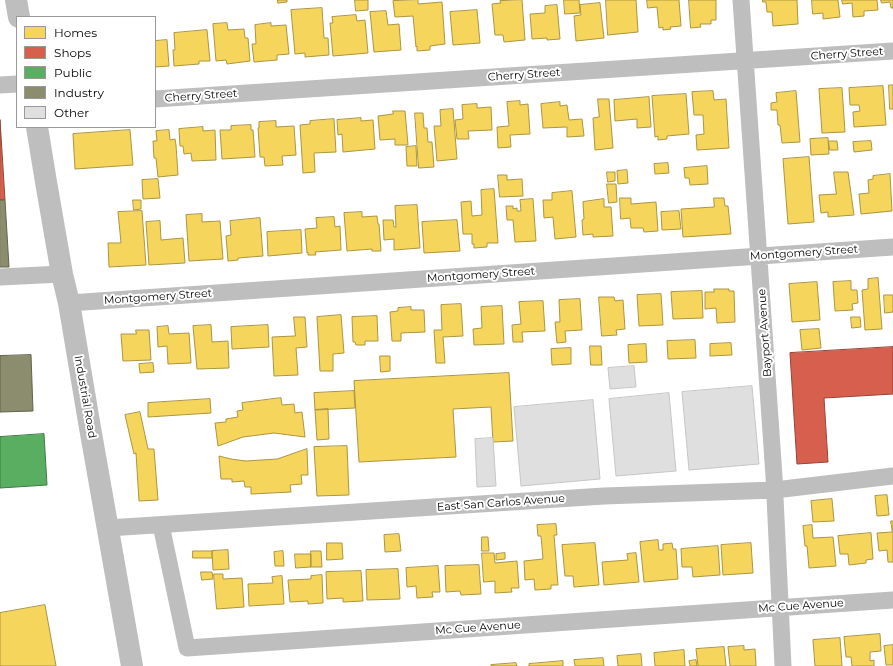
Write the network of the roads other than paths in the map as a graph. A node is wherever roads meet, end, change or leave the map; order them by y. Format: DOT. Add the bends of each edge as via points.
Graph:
graph roads {
  1 [pos="16,0"];
  2 [pos="741,0"];
  3 [pos="19,16"];
  4 [pos="893,51"];
  5 [pos="746,61"];
  6 [pos="0,84"];
  7 [pos="16,84"];
  8 [pos="156,99"];
  9 [pos="37,128"];
  10 [pos="893,247"];
  11 [pos="760,256"];
  12 [pos="62,274"];
  13 [pos="0,277"];
  14 [pos="69,303"];
  15 [pos="893,476"];
  16 [pos="775,490"];
  17 [pos="161,525"];
  18 [pos="108,528"];
  19 [pos="893,600"];
  20 [pos="781,608"];
  21 [pos="132,666"];
  22 [pos="783,666"];
  1 -- 3 [label="main road"];
  2 -- 5 [label="street, Bayport Avenue"];
  4 -- 5 [label="street, Cherry Street"];
  5 -- 8 [label="street, Cherry Street"];
  5 -- 11 [label="street, Bayport Avenue"];
  6 -- 7 [label="street"];
  9 -- 12 [label="main road, Industrial Road"];
  10 -- 11 [label="street, Montgomery Street"];
  11 -- 14 [label="street, Montgomery Street"];
  11 -- 16 [label="street, Bayport Avenue"];
  12 -- 13 [label="street"];
  12 -- 14 [label="main road, Industrial Road"];
  14 -- 18 [label="main road, Industrial Road"];
  15 -- 16 [label="street, East San Carlos Avenue"];
  16 -- 17 [label="street, East San Carlos Avenue" via="604,496"];
  16 -- 20 [label="street, Bayport Avenue"];
  17 -- 18 [label="street, East San Carlos Avenue"];
  17 -- 20 [label="street, Mc Cue Avenue" via="187,648"];
  18 -- 21 [label="main road, Industrial Road"];
  19 -- 20 [label="street, Mc Cue Avenue"];
  20 -- 22 [label="street, Bayport Avenue"];
}
